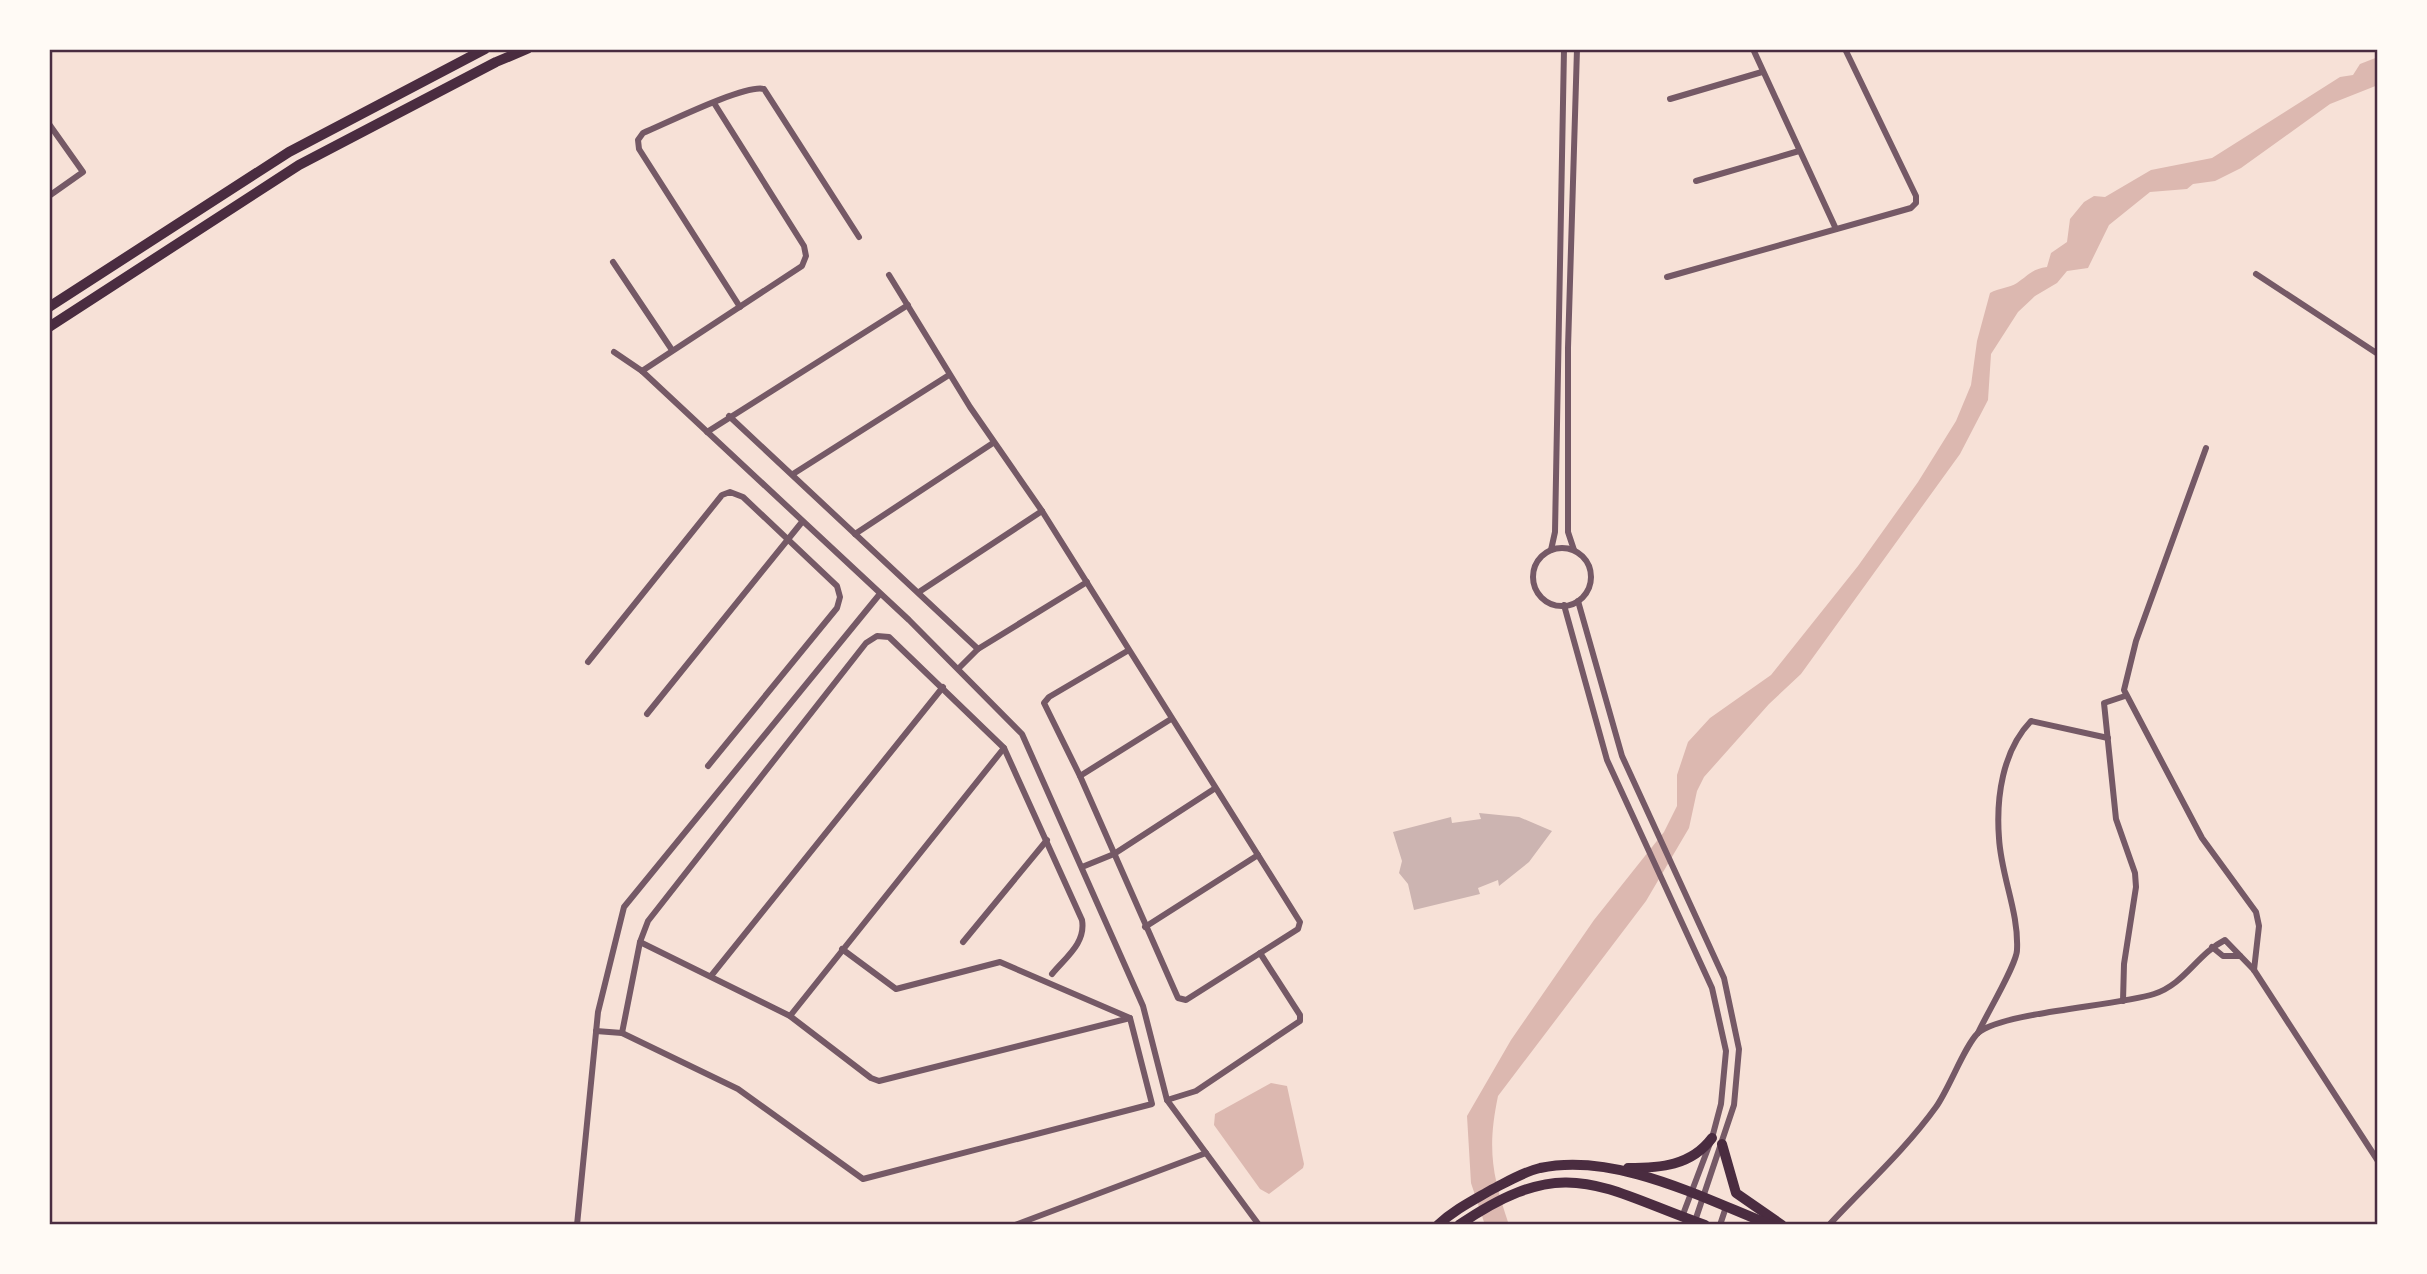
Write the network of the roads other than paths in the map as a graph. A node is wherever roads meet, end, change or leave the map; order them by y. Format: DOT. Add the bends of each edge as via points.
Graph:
graph roads {
  1 [pos="485,49"];
  2 [pos="527,49"];
  3 [pos="1564,49"];
  4 [pos="1577,49"];
  5 [pos="1753,49"];
  6 [pos="1845,49"];
  7 [pos="1762,72"];
  8 [pos="1670,99"];
  9 [pos="715,103"];
  10 [pos="49,124"];
  11 [pos="1799,151"];
  12 [pos="1696,180"];
  13 [pos="49,197"];
  14 [pos="1836,229"];
  15 [pos="859,237"];
  16 [pos="613,262"];
  17 [pos="2256,274"];
  18 [pos="889,275"];
  19 [pos="1667,277"];
  20 [pos="908,305"];
  21 [pos="49,307"];
  22 [pos="740,307"];
  23 [pos="49,327"];
  24 [pos="672,350"];
  25 [pos="614,352"];
  26 [pos="2378,354"];
  27 [pos="642,371"];
  28 [pos="949,375"];
  29 [pos="729,416"];
  30 [pos="707,432"];
  31 [pos="993,443"];
  32 [pos="2206,448"];
  33 [pos="793,474"];
  34 [pos="1042,511"];
  35 [pos="802,522"];
  36 [pos="855,534"];
  37 [pos="787,540"];
  38 [pos="1551,550"];
  39 [pos="1574,550"];
  40 [pos="1087,582"];
  41 [pos="919,592"];
  42 [pos="879,595"];
  43 [pos="1578,601"];
  44 [pos="1564,605"];
  45 [pos="978,649"];
  46 [pos="1129,650"];
  47 [pos="588,662"];
  48 [pos="959,668"];
  49 [pos="943,687"];
  50 [pos="2125,696"];
  51 [pos="648,714"];
  52 [pos="1171,719"];
  53 [pos="2108,738"];
  54 [pos="1004,748"];
  55 [pos="708,766"];
  56 [pos="1080,776"];
  57 [pos="1214,789"];
  58 [pos="1047,840"];
  59 [pos="1114,854"];
  60 [pos="1258,855"];
  61 [pos="1082,867"];
  62 [pos="1145,927"];
  63 [pos="640,942"];
  64 [pos="963,942"];
  65 [pos="2212,947"];
  66 [pos="842,949"];
  67 [pos="1260,953"];
  68 [pos="2240,956"];
  69 [pos="2254,970"];
  70 [pos="1052,974"];
  71 [pos="711,976"];
  72 [pos="2123,1001"];
  73 [pos="790,1016"];
  74 [pos="1130,1018"];
  75 [pos="596,1031"];
  76 [pos="622,1033"];
  77 [pos="1977,1034"];
  78 [pos="1167,1100"];
  79 [pos="1712,1138"];
  80 [pos="1722,1144"];
  81 [pos="1206,1153"];
  82 [pos="2378,1161"];
  83 [pos="1621,1168"];
  84 [pos="1691,1194"];
  85 [pos="1704,1199"];
  86 [pos="1726,1207"];
  87 [pos="1682,1217"];
  88 [pos="1700,1223"];
  89 [pos="1460,1224"];
  90 [pos="577,1225"];
  91 [pos="1015,1225"];
  92 [pos="1259,1225"];
  93 [pos="1437,1225"];
  94 [pos="1720,1225"];
  95 [pos="1771,1225"];
  96 [pos="1782,1225"];
  97 [pos="1829,1225"];
  1 -- 21 [label="highway" via="289,152"];
  2 -- 23 [label="highway" via="299,165"];
  3 -- 38 [label="street" via="1555,532"];
  4 -- 39 [label="street" via="1568,348 1568,532"];
  5 -- 7 [label="street"];
  6 -- 14 [label="street" via="1916,203"];
  7 -- 8 [label="street"];
  7 -- 11 [label="street"];
  9 -- 15 [label="street" via="764,89"];
  9 -- 22 [label="street" via="806,251 802,265"];
  9 -- 22 [label="street" via="643,133 638,145"];
  10 -- 13 [label="street" via="83,172"];
  11 -- 12 [label="street"];
  11 -- 14 [label="street"];
  14 -- 19 [label="street"];
  16 -- 24 [label="street"];
  17 -- 26 [label="street"];
  18 -- 20 [label="street"];
  20 -- 28 [label="street"];
  20 -- 29 [label="street"];
  22 -- 24 [label="street"];
  24 -- 27 [label="street"];
  25 -- 27 [label="street"];
  27 -- 30 [label="street"];
  28 -- 31 [label="street"];
  28 -- 33 [label="street"];
  29 -- 30 [label="street"];
  29 -- 33 [label="street"];
  30 -- 35 [label="street"];
  31 -- 34 [label="street"];
  31 -- 36 [label="street"];
  32 -- 50 [label="street" via="2136,641 2124,683"];
  33 -- 36 [label="street"];
  34 -- 40 [label="street"];
  34 -- 41 [label="street"];
  35 -- 37 [label="street"];
  35 -- 42 [label="street"];
  36 -- 41 [label="street"];
  37 -- 47 [label="street" via="743,497 730,492 722,495"];
  37 -- 51 [label="street"];
  37 -- 55 [label="street" via="837,586 837,608"];
  38 -- 39 [label="street"];
  38 -- 44 [label="street" via="1538,561 1533,577 1549,602"];
  39 -- 43 [label="street" via="1586,560 1591,576 1590,586"];
  40 -- 45 [label="street"];
  40 -- 46 [label="street"];
  41 -- 45 [label="street"];
  42 -- 48 [label="street"];
  42 -- 75 [label="street" via="632,894 617,924"];
  43 -- 44 [label="street"];
  43 -- 80 [label="street" via="1622,756 1724,978 1739,1049 1734,1105"];
  44 -- 79 [label="street" via="1607,760 1712,988 1726,1051"];
  45 -- 48 [label="street"];
  46 -- 52 [label="street"];
  46 -- 56 [label="street" via="1044,703"];
  48 -- 61 [label="street" via="1022,734"];
  49 -- 54 [label="street"];
  49 -- 63 [label="street" via="890,637 871,638 676,882 648,921"];
  49 -- 71 [label="street"];
  50 -- 53 [label="street" via="2104,703"];
  50 -- 69 [label="street" via="2202,838 2256,912"];
  52 -- 56 [label="street"];
  52 -- 57 [label="street"];
  53 -- 72 [label="street" via="2116,819 2136,887"];
  53 -- 77 [label="street" via="2031,721 2006,761 1999,839 2018,953"];
  54 -- 58 [label="street"];
  54 -- 66 [label="street"];
  56 -- 59 [label="street"];
  57 -- 59 [label="street"];
  57 -- 60 [label="street"];
  58 -- 64 [label="street"];
  58 -- 70 [label="street" via="1084,931 1081,941"];
  59 -- 61 [label="street"];
  59 -- 62 [label="street"];
  60 -- 62 [label="street"];
  60 -- 67 [label="street" via="1300,922 1298,929"];
  61 -- 78 [label="street" via="1143,1006"];
  62 -- 67 [label="street" via="1178,998 1186,1000"];
  63 -- 71 [label="street"];
  63 -- 76 [label="street"];
  65 -- 68 [label="street" via="2223,956"];
  65 -- 68 [label="street" via="2230,941"];
  65 -- 72 [label="street" via="2170,988"];
  66 -- 73 [label="street"];
  66 -- 74 [label="street" via="896,989 1000,962"];
  67 -- 78 [label="street" via="1300,1015 1297,1026 1187,1096"];
  68 -- 69 [label="street"];
  69 -- 82 [label="street"];
  71 -- 73 [label="street"];
  72 -- 77 [label="street" via="2001,1023"];
  73 -- 74 [label="street" via="879,1081"];
  74 -- 76 [label="street" via="1152,1104 863,1180 738,1089"];
  75 -- 76 [label="street"];
  75 -- 90 [label="street"];
  77 -- 97 [label="street" via="1952,1082 1917,1132"];
  78 -- 81 [label="street"];
  79 -- 83 [label="main road" via="1704,1149 1675,1164"];
  79 -- 84 [label="street"];
  80 -- 85 [label="street"];
  80 -- 96 [label="main road" via="1736,1193"];
  81 -- 91 [label="street"];
  81 -- 92 [label="street"];
  83 -- 84 [label="main road"];
  83 -- 93 [label="main road" via="1571,1164 1539,1168 1456,1209"];
  84 -- 85 [label="main road"];
  84 -- 87 [label="street"];
  85 -- 86 [label="main road"];
  85 -- 88 [label="street"];
  86 -- 94 [label="street"];
  86 -- 95 [label="main road"];
  87 -- 88 [label="main road"];
  87 -- 89 [label="main road" via="1610,1188 1571,1180 1522,1190"];
}
